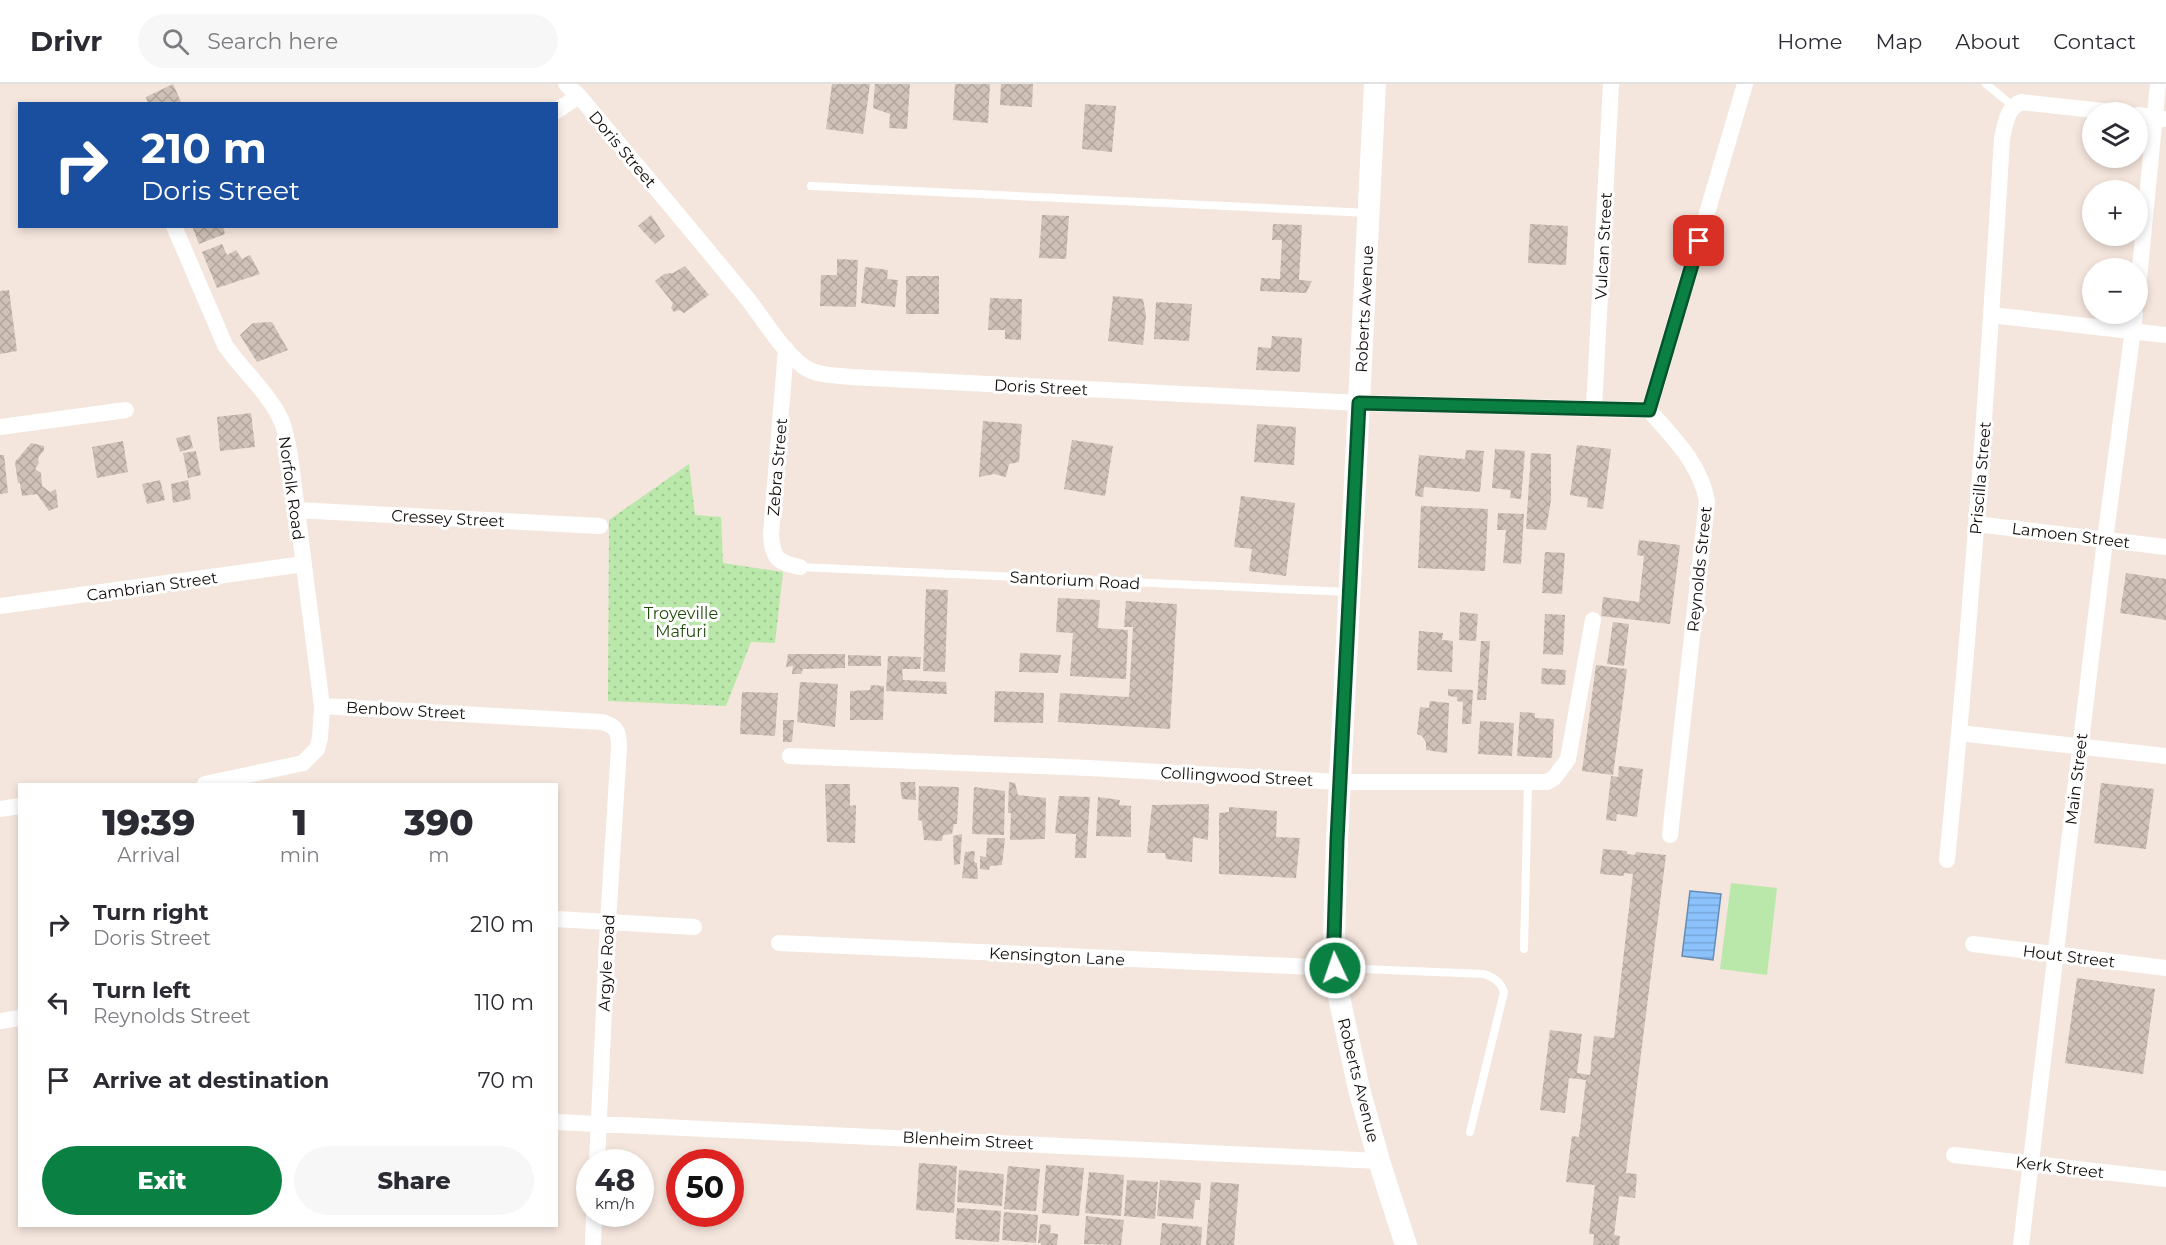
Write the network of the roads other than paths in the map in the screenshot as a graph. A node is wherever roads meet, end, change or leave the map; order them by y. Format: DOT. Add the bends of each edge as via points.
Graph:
graph roads {
  1 [pos="566,84"];
  2 [pos="1375,84"];
  3 [pos="1611,84"];
  4 [pos="1745,84"];
  5 [pos="1986,84"];
  6 [pos="2158,84"];
  7 [pos="579,96"];
  8 [pos="2017,104"];
  9 [pos="2082,109"];
  10 [pos="558,110"];
  11 [pos="2160,118"];
  12 [pos="811,186"];
  13 [pos="1370,213"];
  14 [pos="175,228"];
  15 [pos="2142,258"];
  16 [pos="1992,315"];
  17 [pos="2134,324"];
  18 [pos="2133,331"];
  19 [pos="2166,335"];
  20 [pos="786,349"];
  21 [pos="1359,403"];
  22 [pos="1594,409"];
  23 [pos="126,410"];
  24 [pos="1649,410"];
  25 [pos="0,427"];
  26 [pos="296,510"];
  27 [pos="1976,524"];
  28 [pos="600,526"];
  29 [pos="2105,540"];
  30 [pos="2166,547"];
  31 [pos="303,564"];
  32 [pos="800,567"];
  33 [pos="1350,592"];
  34 [pos="0,606"];
  35 [pos="1593,620"];
  36 [pos="322,706"];
  37 [pos="1959,733"];
  38 [pos="2080,746"];
  39 [pos="790,756"];
  40 [pos="2166,756"];
  41 [pos="617,764"];
  42 [pos="1340,782"];
  43 [pos="1528,782"];
  44 [pos="210,783"];
  45 [pos="18,806"];
  46 [pos="0,809"];
  47 [pos="1670,835"];
  48 [pos="1947,860"];
  49 [pos="558,920"];
  50 [pos="608,922"];
  51 [pos="694,927"];
  52 [pos="779,943"];
  53 [pos="1973,944"];
  54 [pos="1524,949"];
  55 [pos="2055,955"];
  56 [pos="1335,968"];
  57 [pos="2166,968"];
  58 [pos="18,1018"];
  59 [pos="0,1021"];
  60 [pos="558,1122"];
  61 [pos="599,1124"];
  62 [pos="1470,1132"];
  63 [pos="598,1149"];
  64 [pos="1954,1155"];
  65 [pos="1379,1161"];
  66 [pos="2030,1164"];
  67 [pos="2166,1179"];
  68 [pos="594,1227"];
  69 [pos="593,1245"];
  70 [pos="1406,1245"];
  71 [pos="2021,1245"];
  1 -- 7 [label="street, Doris Street"];
  2 -- 13 [label="main road, Roberts Avenue"];
  3 -- 22 [label="street, Vulcan Street"];
  4 -- 24 [label="street"];
  5 -- 8 [label="lane"];
  6 -- 11 [label="street"];
  7 -- 10 [label="street"];
  7 -- 20 [label="street, Doris Street"];
  8 -- 9 [label="street"];
  8 -- 16 [label="street, Priscilla Street" via="2008,114 2002,138"];
  11 -- 15 [label="street"];
  12 -- 13 [label="lane"];
  13 -- 21 [label="main road, Roberts Avenue"];
  14 -- 26 [label="street, Norfolk Road" via="225,345 278,413 286,438"];
  16 -- 18 [label="street"];
  16 -- 27 [label="street, Priscilla Street"];
  17 -- 18 [label="street, Main Street"];
  18 -- 19 [label="street"];
  18 -- 29 [label="street, Main Street"];
  20 -- 21 [label="street, Doris Street" via="803,366 818,373 851,377"];
  20 -- 32 [label="street, Zebra Street" via="771,535 774,554 782,563"];
  21 -- 22 [label="street, Doris Street"];
  21 -- 33 [label="main road, Roberts Avenue"];
  22 -- 24 [label="street, Doris Street"];
  23 -- 25 [label="street"];
  24 -- 47 [label="street, Reynolds Street" via="1692,460 1707,501"];
  26 -- 28 [label="street, Cressey Street"];
  26 -- 31 [label="street, Norfolk Road"];
  27 -- 29 [label="street, Lamoen Street"];
  27 -- 37 [label="street, Priscilla Street"];
  29 -- 30 [label="street, Lamoen Street"];
  29 -- 38 [label="street, Main Street"];
  31 -- 34 [label="street, Cambrian Street"];
  31 -- 36 [label="street, Norfolk Road"];
  32 -- 33 [label="lane, Santorium Road"];
  33 -- 42 [label="main road, Roberts Avenue"];
  35 -- 43 [label="street, Collingwood Street" via="1568,759 1554,778"];
  36 -- 41 [label="street, Benbow Street" via="602,722 618,731"];
  36 -- 44 [label="street, Benbow Street" via="317,749 303,763"];
  37 -- 38 [label="street"];
  37 -- 48 [label="street, Priscilla Street"];
  38 -- 40 [label="street"];
  38 -- 55 [label="street, Main Street"];
  39 -- 42 [label="street, Collingwood Street"];
  41 -- 50 [label="street, Argyle Road"];
  42 -- 43 [label="street, Collingwood Street"];
  42 -- 56 [label="main road, Roberts Avenue"];
  43 -- 54 [label="lane"];
  45 -- 46 [label="street"];
  49 -- 50 [label="street"];
  50 -- 51 [label="street"];
  50 -- 61 [label="street, Argyle Road"];
  52 -- 56 [label="street, Kensington Lane"];
  53 -- 55 [label="street, Hout Street"];
  55 -- 57 [label="street, Hout Street"];
  55 -- 66 [label="street, Main Street"];
  56 -- 62 [label="lane" via="1484,974 1501,984 1504,992"];
  56 -- 65 [label="main road, Roberts Avenue" via="1346,1032"];
  58 -- 59 [label="street"];
  60 -- 61 [label="street, Blenheim Street"];
  61 -- 63 [label="street, Argyle Road"];
  61 -- 65 [label="street, Blenheim Street"];
  64 -- 66 [label="street, Kerk Street"];
  65 -- 70 [label="main road, Roberts Avenue"];
  66 -- 67 [label="street, Kerk Street"];
  66 -- 71 [label="street, Main Street"];
  68 -- 69 [label="street"];
}
